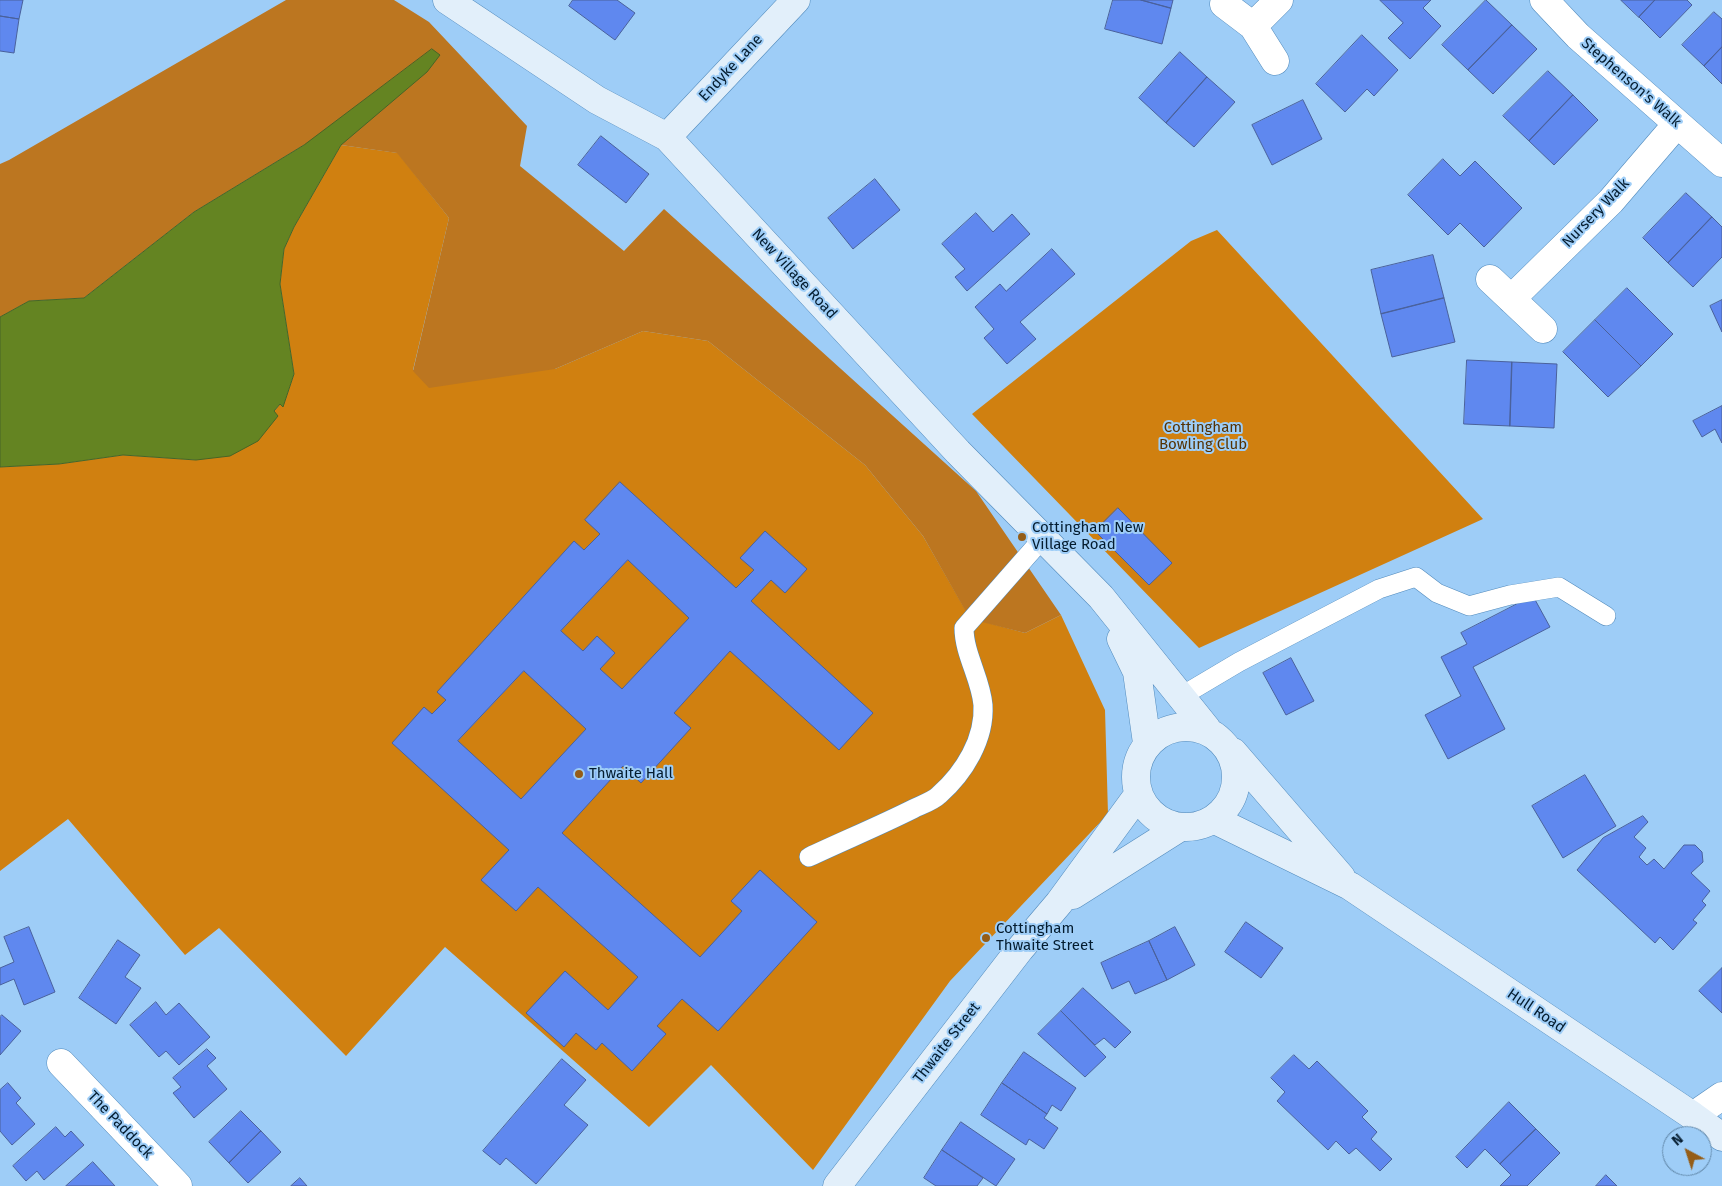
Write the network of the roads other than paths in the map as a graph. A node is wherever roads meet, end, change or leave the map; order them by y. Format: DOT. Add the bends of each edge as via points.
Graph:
graph roads {
  1 [pos="447,0"];
  2 [pos="796,0"];
  3 [pos="1279,0"];
  4 [pos="1544,0"];
  5 [pos="1224,4"];
  6 [pos="1253,26"];
  7 [pos="1276,61"];
  8 [pos="1677,124"];
  9 [pos="667,137"];
  10 [pos="1722,163"];
  11 [pos="1490,279"];
  12 [pos="1511,299"];
  13 [pos="1543,329"];
  14 [pos="1043,538"];
  15 [pos="1101,598"];
  16 [pos="1606,616"];
  17 [pos="1180,696"];
  18 [pos="1207,729"];
  19 [pos="1147,743"];
  20 [pos="1230,750"];
  21 [pos="1138,796"];
  22 [pos="1215,820"];
  23 [pos="1179,828"];
  24 [pos="809,857"];
  25 [pos="1350,886"];
  26 [pos="1059,903"];
  27 [pos="61,1063"];
  28 [pos="1722,1096"];
  29 [pos="1693,1116"];
  30 [pos="1722,1137"];
  31 [pos="178,1186"];
  32 [pos="837,1186"];
  1 -- 9 [label="main road, New Village Road" via="597,100"];
  2 -- 9 [label="main road, Endyke Lane"];
  3 -- 6 [label="street"];
  4 -- 8 [label="street, Stephenson's Walk" via="1578,36"];
  5 -- 6 [label="street"];
  6 -- 7 [label="street"];
  8 -- 10 [label="street, Stephenson's Walk"];
  8 -- 12 [label="street, Nursery Walk" via="1611,201"];
  9 -- 14 [label="main road, New Village Road" via="958,452"];
  11 -- 12 [label="street"];
  12 -- 13 [label="street"];
  14 -- 15 [label="main road, New Village Road"];
  14 -- 24 [label="lane" via="964,628 964,640 983,705 980,733 967,764 938,796"];
  15 -- 17 [label="main road"];
  15 -- 19 [label="main road" via="1137,672"];
  16 -- 17 [label="lane" via="1559,587 1469,606 1437,593 1416,577 1370,593"];
  17 -- 18 [label="main road"];
  18 -- 19 [label="main road" via="1180,726"];
  18 -- 20 [label="main road" via="1222,739"];
  19 -- 21 [label="main road" via="1136,768"];
  20 -- 22 [label="main road" via="1238,783"];
  20 -- 25 [label="main road, Hull Road"];
  21 -- 23 [label="main road" via="1153,816"];
  21 -- 26 [label="main road, Thwaite Street"];
  22 -- 23 [label="main road" via="1199,827"];
  22 -- 25 [label="main road, Hull Road"];
  23 -- 26 [label="main road, Thwaite Street"];
  25 -- 29 [label="main road, Hull Road"];
  26 -- 32 [label="main road, Thwaite Street"];
  27 -- 31 [label="street, The Paddock"];
  28 -- 29 [label="street"];
  29 -- 30 [label="main road, Hull Road"];
}
